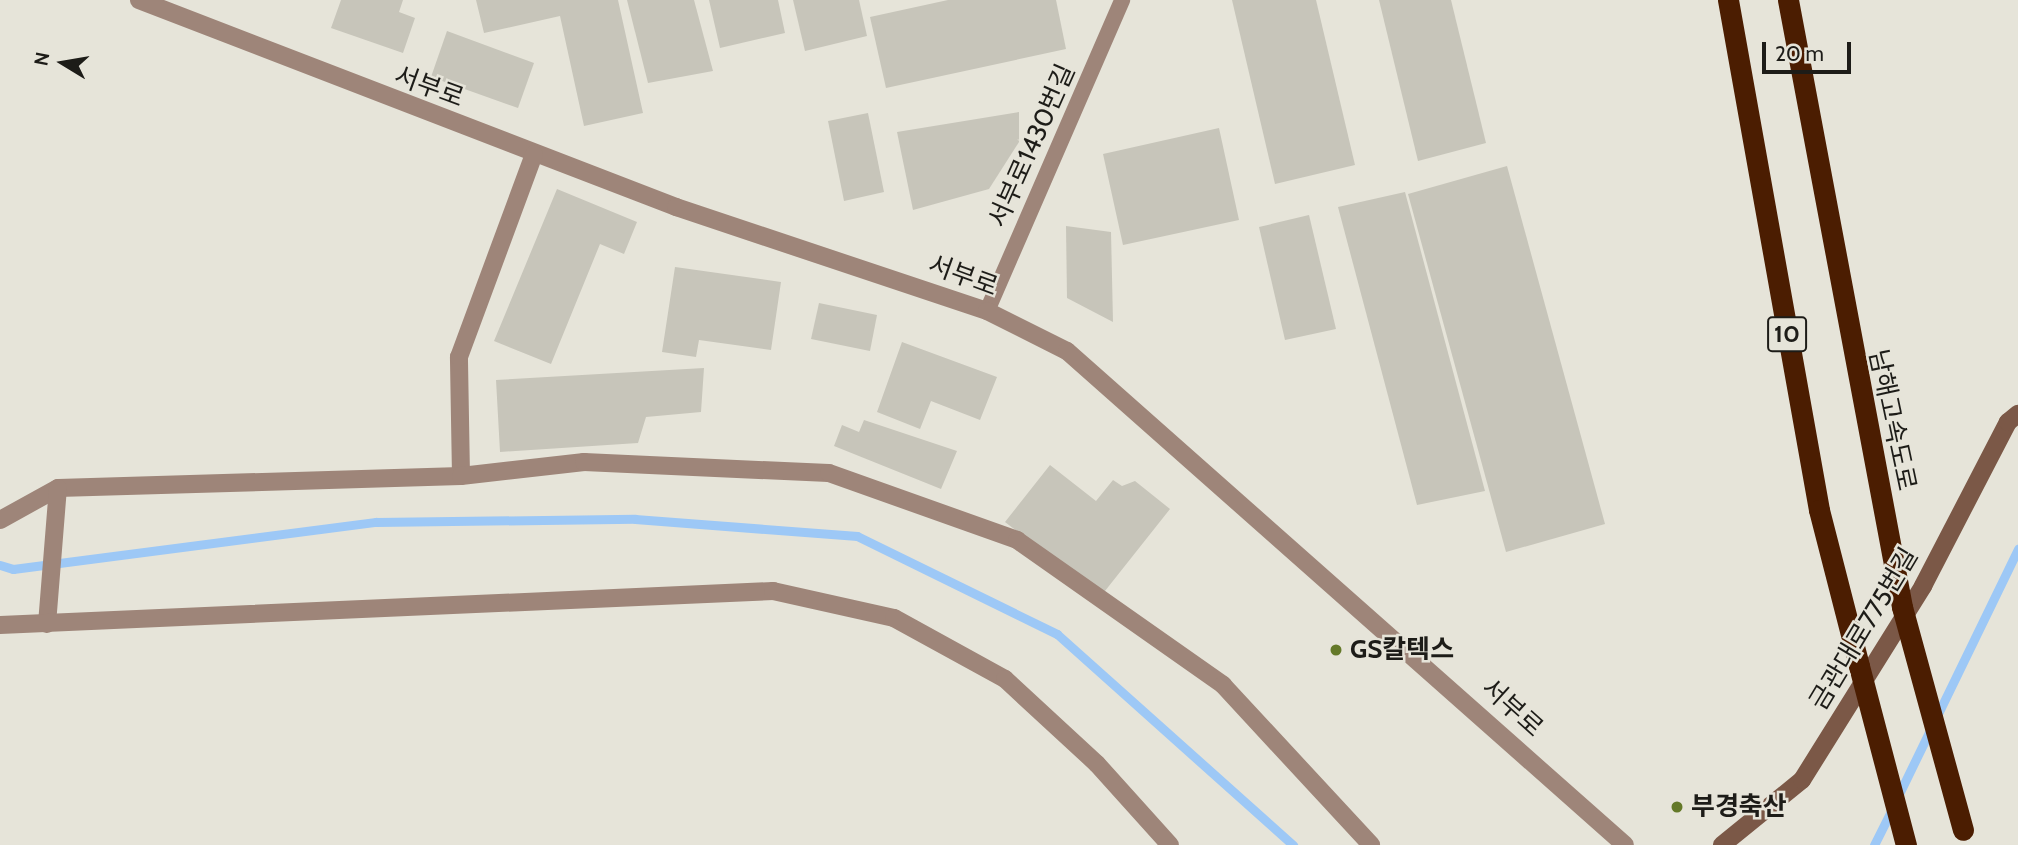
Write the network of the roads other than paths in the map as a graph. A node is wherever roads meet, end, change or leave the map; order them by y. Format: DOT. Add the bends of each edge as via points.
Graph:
graph roads {
  1 [pos="139,0"];
  2 [pos="1122,0"];
  3 [pos="1728,0"];
  4 [pos="1788,0"];
  5 [pos="534,154"];
  6 [pos="987,311"];
  7 [pos="2018,414"];
  8 [pos="461,476"];
  9 [pos="58,488"];
  10 [pos="5,517"];
  11 [pos="47,624"];
  12 [pos="0,625"];
  13 [pos="1965,838"];
  14 [pos="1170,845"];
  15 [pos="1371,845"];
  16 [pos="1625,845"];
  17 [pos="1722,845"];
  18 [pos="1906,845"];
  1 -- 5 [label="street, 서부로"];
  2 -- 6 [label="lane, 서부로1430번길"];
  3 -- 18 [label="highway, 10, bridge" via="1819,510"];
  4 -- 13 [label="highway, 남해고속도로 / 10, bridge" via="1902,607"];
  5 -- 6 [label="street, 서부로"];
  5 -- 8 [label="street" via="458,357"];
  6 -- 16 [label="street, 서부로" via="1067,351"];
  7 -- 17 [label="street, 금관대로775번길" via="2008,422 1923,586 1802,780"];
  8 -- 9 [label="street"];
  8 -- 15 [label="street" via="584,462 829,473 1017,540 1223,685"];
  9 -- 10 [label="street"];
  9 -- 11 [label="street"];
  11 -- 12 [label="street"];
  11 -- 14 [label="street" via="773,591 894,618 1005,679 1097,764"];
}
